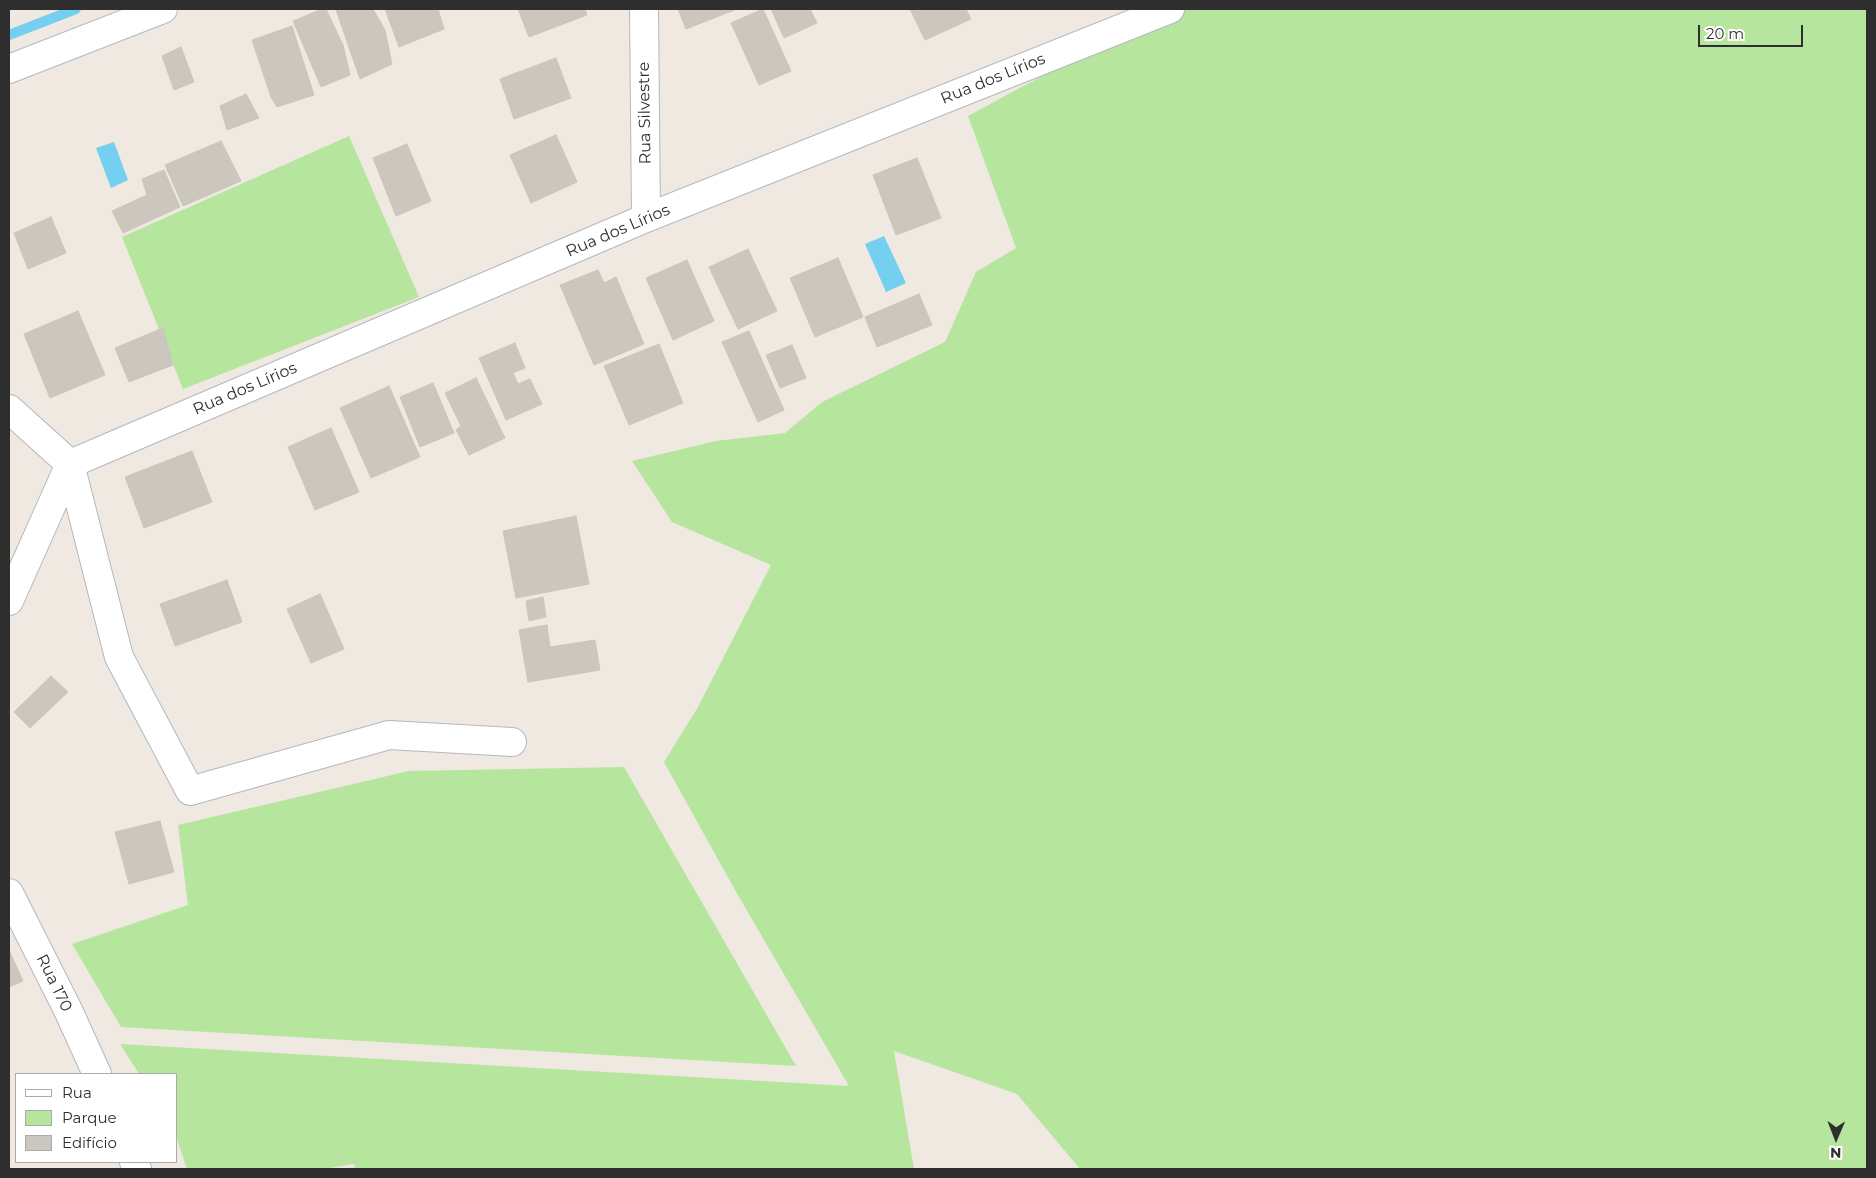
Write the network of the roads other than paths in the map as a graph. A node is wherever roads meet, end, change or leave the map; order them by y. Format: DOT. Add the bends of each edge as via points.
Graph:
graph roads {
  1 [pos="163,9"];
  2 [pos="644,9"];
  3 [pos="1170,9"];
  4 [pos="9,69"];
  5 [pos="646,218"];
  6 [pos="9,409"];
  7 [pos="70,464"];
  8 [pos="9,601"];
  9 [pos="512,742"];
  10 [pos="9,893"];
  11 [pos="96,1073"];
  1 -- 4 [label="street"];
  2 -- 5 [label="street, Rua Silvestre"];
  3 -- 5 [label="street, Rua dos Lírios"];
  5 -- 7 [label="street, Rua dos Lírios"];
  6 -- 7 [label="street"];
  7 -- 8 [label="street"];
  7 -- 9 [label="street" via="119,657 190,791 389,735"];
  10 -- 11 [label="street, Rua 170"];
}
